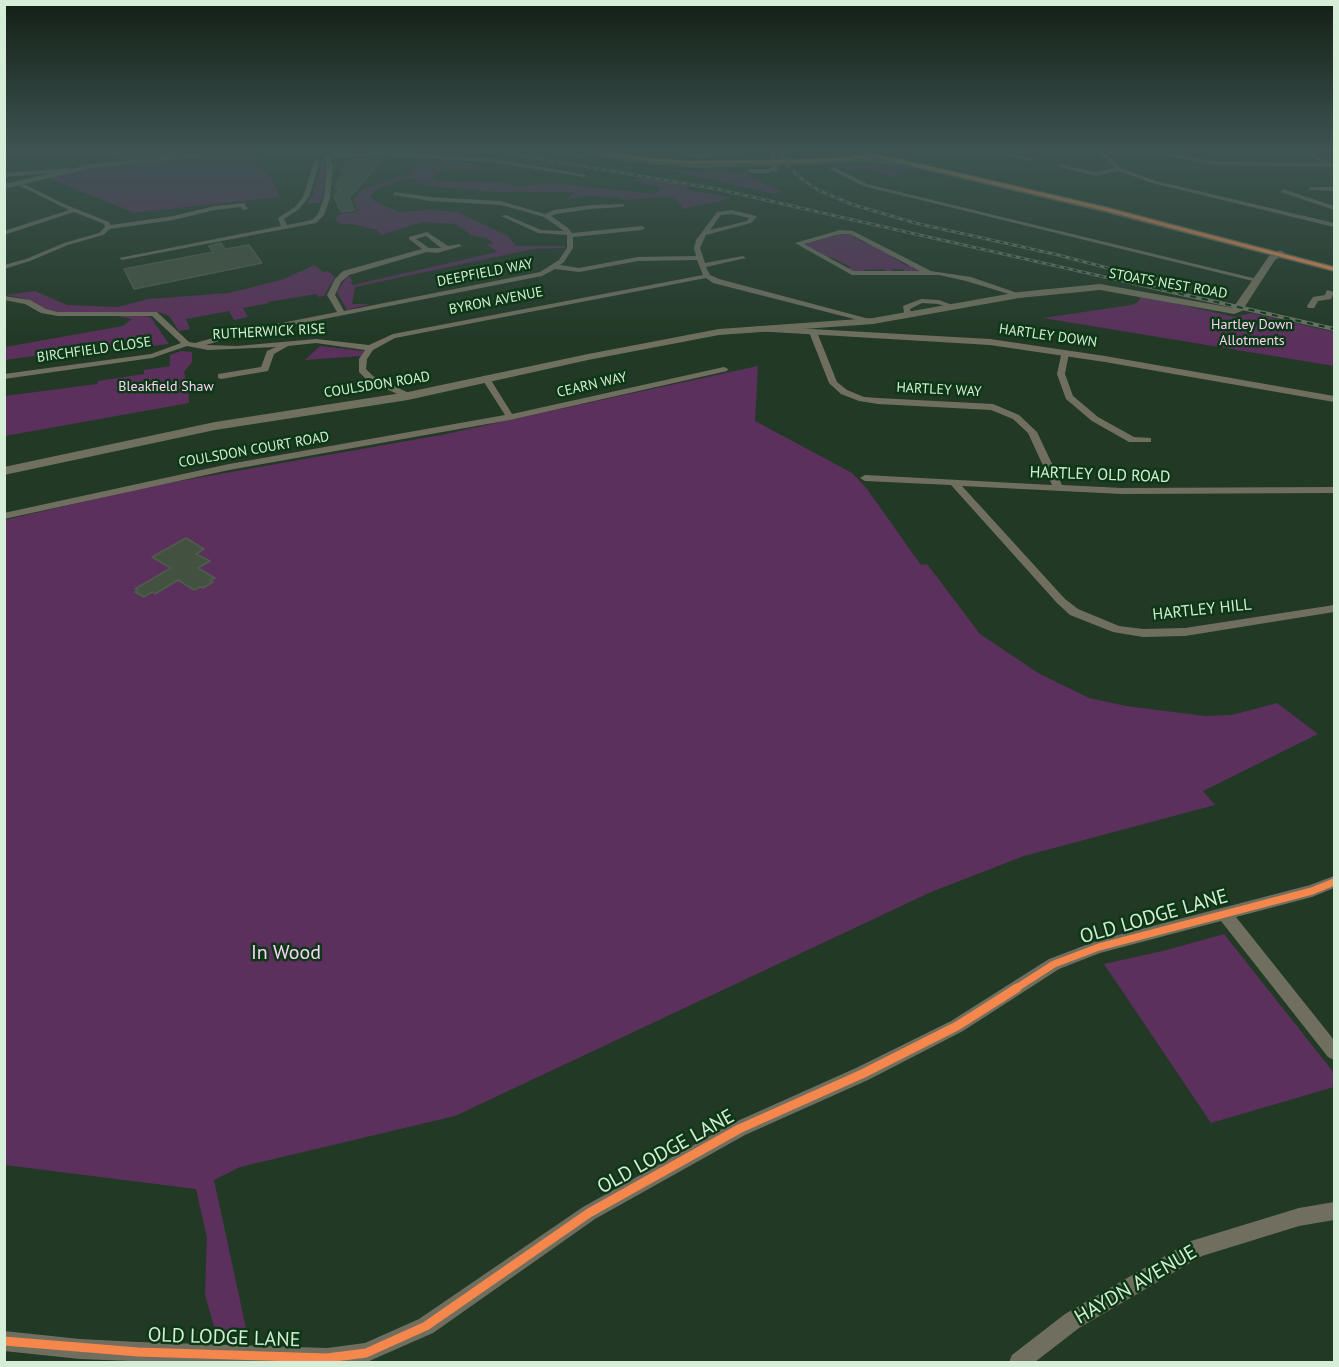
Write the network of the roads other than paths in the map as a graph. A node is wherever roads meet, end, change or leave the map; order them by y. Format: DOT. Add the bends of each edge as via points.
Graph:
graph roads {
  1 [pos="57,216"];
  2 [pos="87,216"];
  3 [pos="182,216"];
  4 [pos="285,216"];
  5 [pos="319,216"];
  6 [pos="504,216"];
  7 [pos="546,216"];
  8 [pos="717,216"];
  9 [pos="751,216"];
  10 [pos="992,216"];
  11 [pos="1135,216"];
  12 [pos="1296,216"];
  13 [pos="107,225"];
  14 [pos="1335,225"];
  15 [pos="285,228"];
  16 [pos="642,228"];
  17 [pos="4,233"];
  18 [pos="706,233"];
  19 [pos="569,234"];
  20 [pos="459,246"];
  21 [pos="447,249"];
  22 [pos="427,250"];
  23 [pos="1280,253"];
  24 [pos="122,258"];
  25 [pos="700,258"];
  26 [pos="741,260"];
  27 [pos="702,266"];
  28 [pos="4,267"];
  29 [pos="555,267"];
  30 [pos="1335,269"];
  31 [pos="930,273"];
  32 [pos="707,276"];
  33 [pos="1257,280"];
  34 [pos="1018,295"];
  35 [pos="1331,296"];
  36 [pos="4,298"];
  37 [pos="1311,306"];
  38 [pos="342,313"];
  39 [pos="873,321"];
  40 [pos="755,328"];
  41 [pos="813,332"];
  42 [pos="225,338"];
  43 [pos="296,342"];
  44 [pos="191,345"];
  45 [pos="370,348"];
  46 [pos="227,349"];
  47 [pos="1065,353"];
  48 [pos="724,369"];
  49 [pos="221,376"];
  50 [pos="4,377"];
  51 [pos="486,379"];
  52 [pos="408,396"];
  53 [pos="1335,399"];
  54 [pos="510,417"];
  55 [pos="1148,440"];
  56 [pos="4,471"];
  57 [pos="865,478"];
  58 [pos="953,482"];
  59 [pos="1059,489"];
  60 [pos="1335,490"];
  61 [pos="4,516"];
  62 [pos="1335,609"];
  63 [pos="1335,882"];
  64 [pos="1224,914"];
  65 [pos="1335,1052"];
  66 [pos="1335,1211"];
  67 [pos="4,1341"];
  68 [pos="77,1356"];
  69 [pos="370,1358"];
  70 [pos="1018,1362"];
  1 -- 17 [label="street"];
  2 -- 13 [label="street"];
  3 -- 13 [label="street"];
  4 -- 15 [label="street" via="281,218"];
  5 -- 15 [label="street" via="309,224"];
  6 -- 19 [label="street" via="540,232"];
  7 -- 19 [label="street"];
  8 -- 18 [label="street"];
  9 -- 18 [label="street" via="754,217 749,222"];
  10 -- 33 [label="street"];
  11 -- 23 [label="highway"];
  12 -- 14 [label="street"];
  13 -- 28 [label="street" via="101,234"];
  15 -- 24 [label="street"];
  16 -- 19 [label="street"];
  18 -- 25 [label="street" via="699,240"];
  19 -- 29 [label="street, DEEPFIELD WAY" via="567,254"];
  20 -- 21 [label="street"];
  21 -- 22 [label="street"];
  21 -- 22 [label="street" via="427,234 411,238"];
  22 -- 38 [label="street" via="346,273 331,295"];
  23 -- 30 [label="highway"];
  23 -- 33 [label="main road, STOATS NEST ROAD"];
  25 -- 27 [label="street"];
  25 -- 29 [label="street" via="638,259 573,270"];
  26 -- 27 [label="street"];
  27 -- 32 [label="street"];
  29 -- 38 [label="street, DEEPFIELD WAY" via="542,274"];
  31 -- 31 [label="street" via="851,232 798,243 852,273"];
  31 -- 34 [label="street" via="968,279"];
  32 -- 39 [label="street"];
  32 -- 45 [label="street, BYRON AVENUE" via="413,331"];
  33 -- 34 [label="main road, STOATS NEST ROAD" via="1238,309 1229,311 1116,288"];
  34 -- 39 [label="main road, STOATS NEST ROAD"];
  35 -- 37 [label="street" via="1316,298"];
  36 -- 44 [label="street" via="58,314 154,314"];
  38 -- 42 [label="street, DEEPFIELD WAY"];
  39 -- 40 [label="main road, STOATS NEST ROAD"];
  40 -- 41 [label="street, HARTLEY DOWN"];
  40 -- 51 [label="main road, COULSDON ROAD" via="675,339"];
  41 -- 47 [label="street, HARTLEY DOWN" via="969,340"];
  41 -- 59 [label="street, HARTLEY WAY" via="833,383 844,392 878,401 993,407 1016,417 1032,432"];
  42 -- 44 [label="street, BIRCHFIELD CLOSE"];
  42 -- 46 [label="street" via="222,342"];
  43 -- 45 [label="street, RUTHERWICK RISE"];
  43 -- 46 [label="street, RUTHERWICK RISE"];
  43 -- 49 [label="street" via="270,353 265,369"];
  44 -- 46 [label="street, RUTHERWICK RISE"];
  44 -- 50 [label="street, BIRCHFIELD CLOSE" via="153,356"];
  45 -- 52 [label="street" via="362,370 370,378"];
  47 -- 53 [label="street, HARTLEY DOWN"];
  47 -- 55 [label="street" via="1061,374 1069,398 1095,419 1132,440"];
  48 -- 54 [label="street, CEARN WAY"];
  51 -- 52 [label="main road, COULSDON ROAD"];
  51 -- 54 [label="street"];
  52 -- 56 [label="main road, COULSDON ROAD" via="215,426"];
  54 -- 61 [label="street, COULSDON COURT ROAD" via="218,470"];
  57 -- 58 [label="street, HARTLEY OLD ROAD"];
  58 -- 59 [label="street, HARTLEY OLD ROAD"];
  58 -- 62 [label="street, HARTLEY HILL" via="1061,601 1074,612 1117,629 1185,632"];
  59 -- 60 [label="street, HARTLEY OLD ROAD"];
  63 -- 64 [label="street, OLD LODGE LANE"];
  64 -- 65 [label="street"];
  64 -- 69 [label="street, OLD LODGE LANE" via="1099,947 1054,964 957,1026 739,1129 589,1213 426,1326"];
  66 -- 70 [label="street, HAYDN AVENUE" via="1299,1217 1198,1248 1072,1320"];
  67 -- 68 [label="street, OLD LODGE LANE"];
  68 -- 69 [label="street, OLD LODGE LANE"];
}
